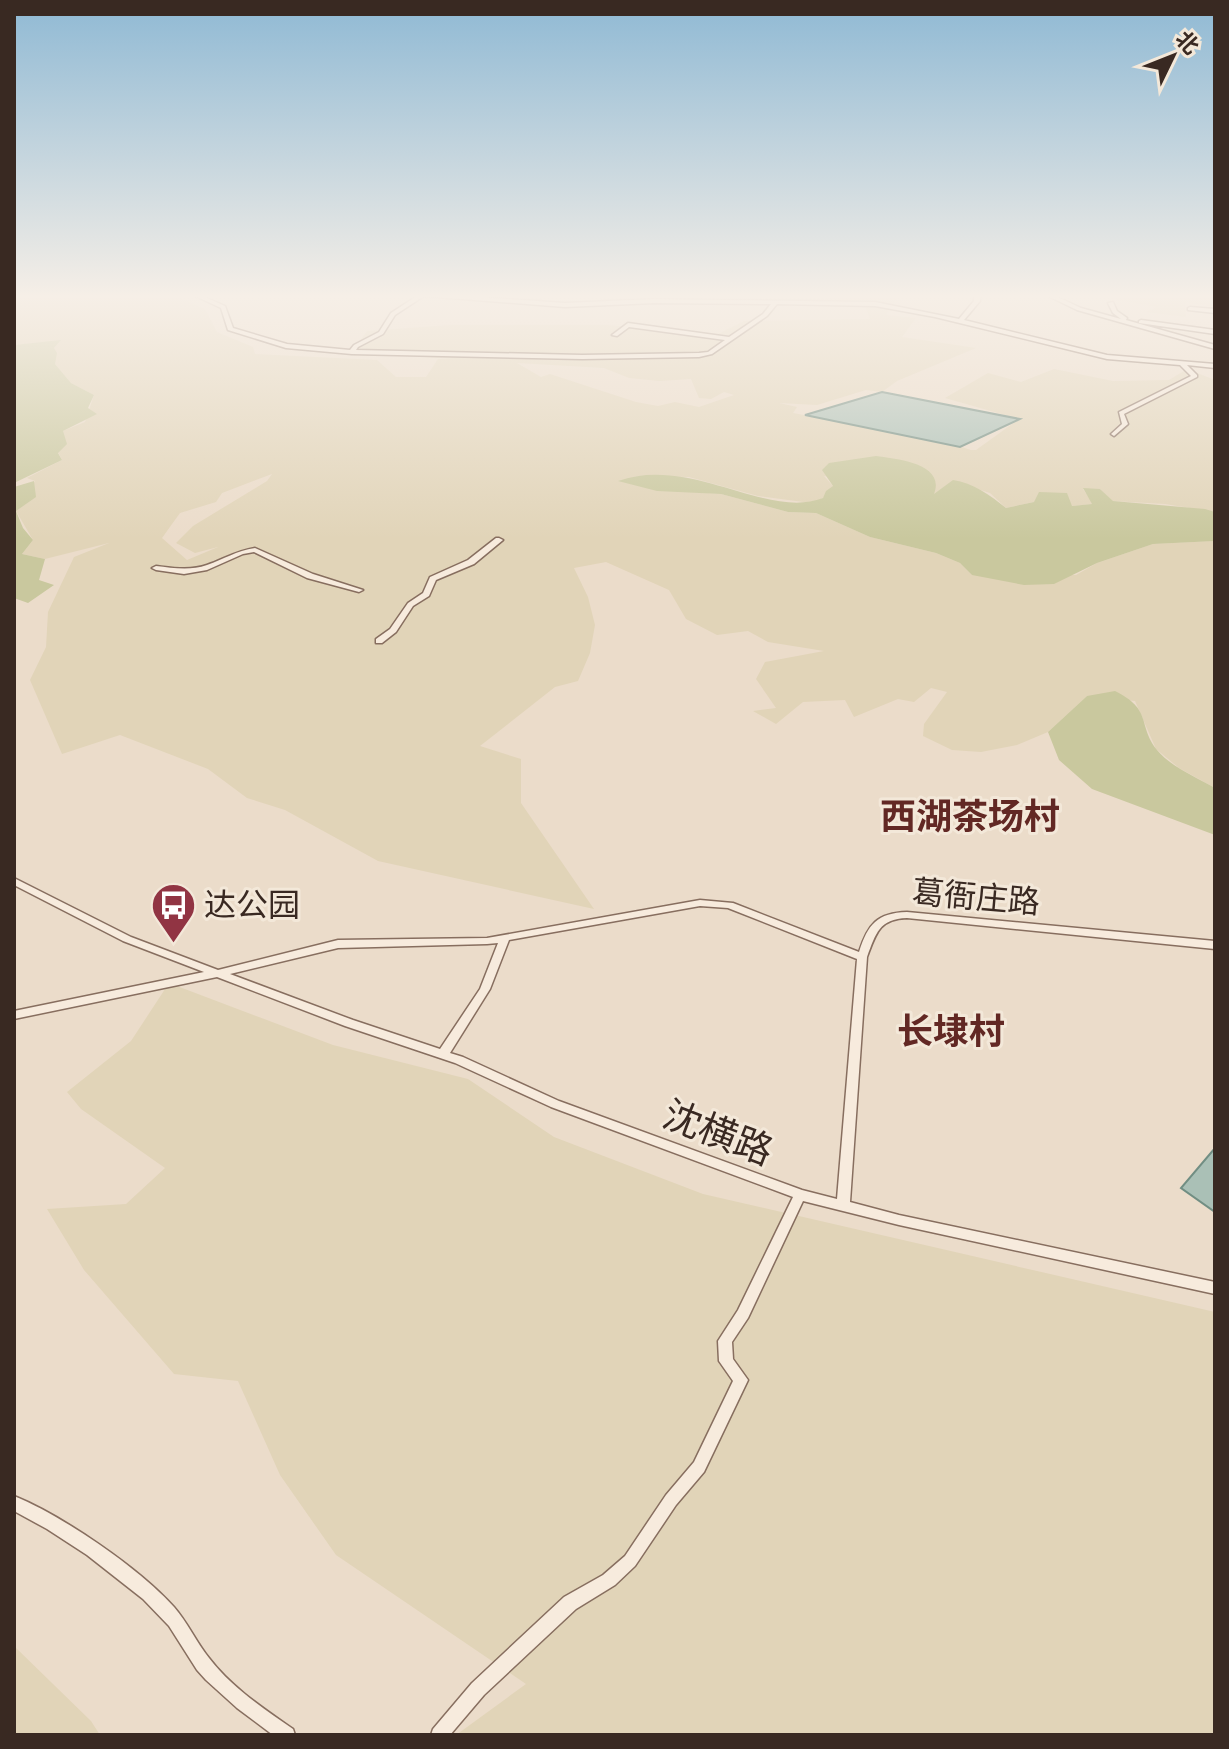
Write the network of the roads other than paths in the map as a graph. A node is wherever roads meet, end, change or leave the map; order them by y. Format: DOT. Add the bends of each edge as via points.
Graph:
graph roads {
  1 [pos="1195,376"];
  2 [pos="1114,434"];
  3 [pos="499,540"];
  4 [pos="156,568"];
  5 [pos="359,590"];
  6 [pos="379,641"];
  7 [pos="14,881"];
  8 [pos="505,938"];
  9 [pos="1215,945"];
  10 [pos="862,957"];
  11 [pos="219,973"];
  12 [pos="14,1015"];
  13 [pos="443,1054"];
  14 [pos="800,1195"];
  15 [pos="843,1206"];
  16 [pos="1215,1288"];
  17 [pos="14,1503"];
  18 [pos="287,1735"];
  19 [pos="439,1735"];
  1 -- 2 [label="street" via="1121,413 1125,424"];
  3 -- 6 [label="street" via="471,562 433,579 426,594 409,601 392,635"];
  4 -- 5 [label="street" via="184,572 255,550 310,576"];
  7 -- 11 [label="street, 沈横路" via="127,939"];
  8 -- 10 [label="street" via="700,903 729,905"];
  8 -- 11 [label="street" via="338,944"];
  8 -- 13 [label="street" via="485,989"];
  9 -- 10 [label="street, 葛衙庄路" via="899,915 882,919 871,929"];
  10 -- 15 [label="street, 葛衙庄路"];
  11 -- 12 [label="street"];
  11 -- 13 [label="street, 沈横路"];
  13 -- 14 [label="street, 沈横路" via="555,1104"];
  14 -- 15 [label="street, 沈横路"];
  14 -- 19 [label="street" via="725,1341 726,1361 741,1380 699,1467 630,1561 552,1620 478,1689"];
  15 -- 16 [label="street, 沈横路"];
  17 -- 18 [label="street" via="47,1518 167,1611 205,1666 241,1703"];
}
